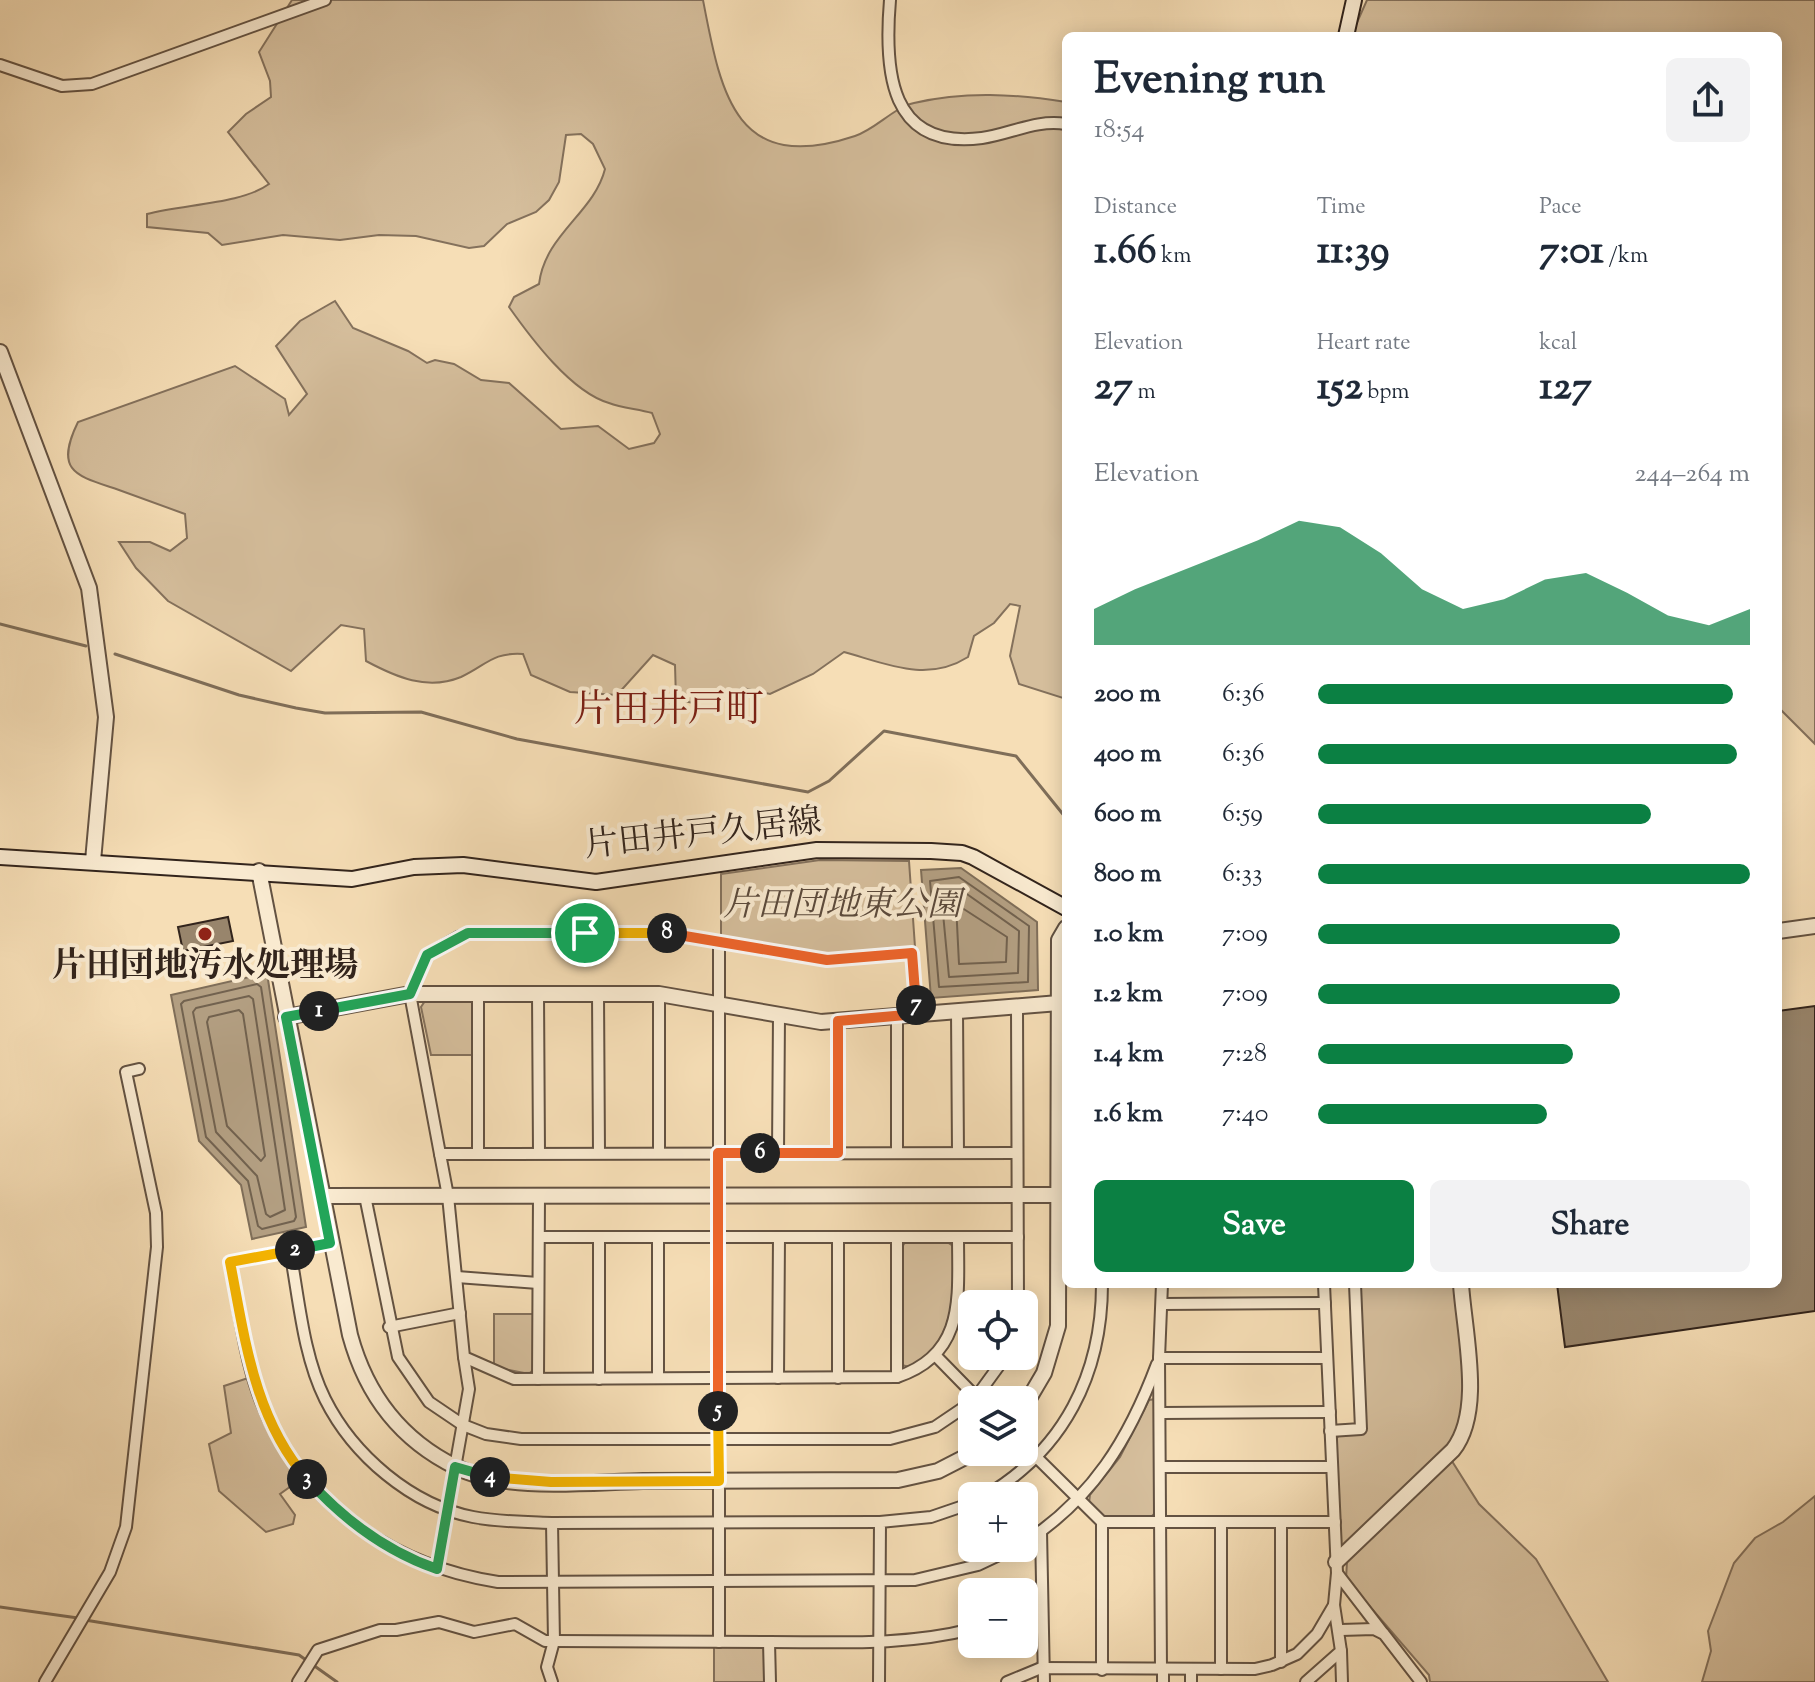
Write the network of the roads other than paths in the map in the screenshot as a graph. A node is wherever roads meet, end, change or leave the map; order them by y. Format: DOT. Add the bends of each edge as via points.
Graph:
graph roads {
  1 [pos="325,0"];
  2 [pos="890,0"];
  3 [pos="1354,0"];
  4 [pos="1347,32"];
  5 [pos="0,65"];
  6 [pos="1062,124"];
  7 [pos="0,352"];
  8 [pos="0,857"];
  9 [pos="93,861"];
  10 [pos="259,871"];
  11 [pos="1062,906"];
  12 [pos="1815,926"];
  13 [pos="1782,930"];
  14 [pos="1062,935"];
  15 [pos="719,942"];
  16 [pos="410,994"];
  17 [pos="478,994"];
  18 [pos="538,994"];
  19 [pos="598,994"];
  20 [pos="659,994"];
  21 [pos="1062,1003"];
  22 [pos="719,1004"];
  23 [pos="1017,1006"];
  24 [pos="957,1011"];
  25 [pos="917,1014"];
  26 [pos="779,1015"];
  27 [pos="897,1016"];
  28 [pos="286,1017"];
  29 [pos="838,1021"];
  30 [pos="139,1069"];
  31 [pos="478,1153"];
  32 [pos="539,1153"];
  33 [pos="599,1153"];
  34 [pos="659,1153"];
  35 [pos="718,1153"];
  36 [pos="778,1153"];
  37 [pos="838,1153"];
  38 [pos="897,1153"];
  39 [pos="958,1153"];
  40 [pos="1017,1153"];
  41 [pos="440,1154"];
  42 [pos="1018,1195"];
  43 [pos="1062,1195"];
  44 [pos="323,1196"];
  45 [pos="365,1196"];
  46 [pos="448,1196"];
  47 [pos="539,1196"];
  48 [pos="718,1196"];
  49 [pos="1062,1221"];
  50 [pos="539,1237"];
  51 [pos="599,1237"];
  52 [pos="658,1237"];
  53 [pos="718,1237"];
  54 [pos="779,1237"];
  55 [pos="838,1237"];
  56 [pos="897,1237"];
  57 [pos="958,1237"];
  58 [pos="1018,1237"];
  59 [pos="330,1243"];
  60 [pos="290,1251"];
  61 [pos="457,1277"];
  62 [pos="538,1283"];
  63 [pos="1102,1288"];
  64 [pos="1162,1288"];
  65 [pos="1324,1288"];
  66 [pos="1355,1288"];
  67 [pos="1461,1288"];
  68 [pos="1018,1290"];
  69 [pos="1325,1303"];
  70 [pos="1162,1304"];
  71 [pos="460,1313"];
  72 [pos="389,1327"];
  73 [pos="935,1355"];
  74 [pos="464,1357"];
  75 [pos="1159,1358"];
  76 [pos="1327,1358"];
  77 [pos="897,1377"];
  78 [pos="658,1378"];
  79 [pos="778,1378"];
  80 [pos="838,1378"];
  81 [pos="538,1379"];
  82 [pos="599,1379"];
  83 [pos="718,1379"];
  84 [pos="963,1386"];
  85 [pos="1036,1386"];
  86 [pos="958,1412"];
  87 [pos="1330,1412"];
  88 [pos="1162,1413"];
  89 [pos="463,1425"];
  90 [pos="1330,1431"];
  91 [pos="718,1438"];
  92 [pos="1038,1456"];
  93 [pos="1038,1458"];
  94 [pos="958,1461"];
  95 [pos="1025,1466"];
  96 [pos="455,1467"];
  97 [pos="1162,1467"];
  98 [pos="1332,1467"];
  99 [pos="719,1481"];
  100 [pos="1004,1482"];
  101 [pos="1080,1500"];
  102 [pos="958,1508"];
  103 [pos="448,1510"];
  104 [pos="719,1522"];
  105 [pos="880,1522"];
  106 [pos="1102,1522"];
  107 [pos="1161,1522"];
  108 [pos="1335,1522"];
  109 [pos="552,1523"];
  110 [pos="1221,1523"];
  111 [pos="1281,1523"];
  112 [pos="1041,1531"];
  113 [pos="1038,1533"];
  114 [pos="978,1562"];
  115 [pos="1337,1567"];
  116 [pos="437,1569"];
  117 [pos="553,1582"];
  118 [pos="719,1582"];
  119 [pos="880,1582"];
  120 [pos="1042,1602"];
  121 [pos="1038,1604"];
  122 [pos="1334,1605"];
  123 [pos="1341,1630"];
  124 [pos="958,1632"];
  125 [pos="1384,1634"];
  126 [pos="554,1641"];
  127 [pos="719,1642"];
  128 [pos="769,1642"];
  129 [pos="879,1642"];
  130 [pos="1341,1651"];
  131 [pos="1281,1662"];
  132 [pos="1041,1668"];
  133 [pos="1162,1669"];
  134 [pos="1191,1669"];
  135 [pos="1221,1669"];
  136 [pos="1247,1669"];
  137 [pos="1102,1670"];
  138 [pos="45,1682"];
  139 [pos="298,1682"];
  140 [pos="552,1682"];
  141 [pos="770,1682"];
  142 [pos="879,1682"];
  143 [pos="1007,1682"];
  144 [pos="1044,1682"];
  145 [pos="1163,1682"];
  146 [pos="1191,1682"];
  147 [pos="1247,1682"];
  148 [pos="1306,1682"];
  149 [pos="1342,1682"];
  150 [pos="1421,1682"];
  1 -- 5 [label="street" via="92,84 62,86"];
  2 -- 6 [label="street" via="889,64 899,102 914,125 927,133 964,139"];
  3 -- 4 [label="street"];
  7 -- 9 [label="street" via="89,588 106,717"];
  8 -- 9 [label="street, 片田井戸久居線"];
  9 -- 10 [label="street, 片田井戸久居線"];
  10 -- 11 [label="street, 片田井戸久居線" via="352,879 414,867 463,865 596,882 817,850 931,851 973,857"];
  10 -- 28 [label="street"];
  12 -- 13 [label="street"];
  14 -- 21 [label="street"];
  15 -- 16 [label="street" via="663,932 468,933 427,955"];
  15 -- 22 [label="street"];
  15 -- 25 [label="street" via="827,960 912,953"];
  16 -- 17 [label="street"];
  16 -- 28 [label="street"];
  16 -- 41 [label="street"];
  17 -- 18 [label="street"];
  17 -- 31 [label="street"];
  18 -- 19 [label="street"];
  18 -- 32 [label="street"];
  19 -- 20 [label="street"];
  19 -- 33 [label="street"];
  20 -- 22 [label="street"];
  20 -- 34 [label="street"];
  21 -- 23 [label="street"];
  22 -- 26 [label="street"];
  22 -- 35 [label="street"];
  23 -- 24 [label="street"];
  23 -- 40 [label="street"];
  24 -- 25 [label="street"];
  24 -- 39 [label="street"];
  25 -- 27 [label="street"];
  26 -- 29 [label="street"];
  26 -- 36 [label="street"];
  27 -- 29 [label="street"];
  27 -- 38 [label="street"];
  28 -- 44 [label="street"];
  29 -- 37 [label="street"];
  30 -- 138 [label="street" via="126,1072 156,1213 157,1247 126,1527 110,1572"];
  31 -- 32 [label="street"];
  31 -- 41 [label="street"];
  32 -- 33 [label="street"];
  33 -- 34 [label="street"];
  34 -- 35 [label="street"];
  35 -- 36 [label="street"];
  35 -- 48 [label="street"];
  36 -- 37 [label="street"];
  37 -- 38 [label="street"];
  38 -- 39 [label="street"];
  39 -- 40 [label="street"];
  40 -- 42 [label="street"];
  41 -- 46 [label="street"];
  42 -- 43 [label="street"];
  42 -- 48 [label="street"];
  42 -- 58 [label="street"];
  44 -- 45 [label="street"];
  44 -- 59 [label="street"];
  45 -- 46 [label="street"];
  45 -- 72 [label="street"];
  46 -- 47 [label="street"];
  46 -- 61 [label="street"];
  47 -- 48 [label="street"];
  47 -- 50 [label="street"];
  48 -- 53 [label="street"];
  49 -- 85 [label="street" via="1058,1326 1048,1365"];
  50 -- 51 [label="street"];
  50 -- 62 [label="street"];
  51 -- 52 [label="street"];
  51 -- 82 [label="street"];
  52 -- 53 [label="street"];
  52 -- 78 [label="street"];
  53 -- 54 [label="street"];
  53 -- 83 [label="street"];
  54 -- 55 [label="street"];
  54 -- 79 [label="street"];
  55 -- 56 [label="street"];
  55 -- 80 [label="street"];
  56 -- 57 [label="street"];
  56 -- 77 [label="street"];
  57 -- 58 [label="street"];
  57 -- 73 [label="street" via="956,1316"];
  58 -- 68 [label="street"];
  59 -- 60 [label="street"];
  59 -- 96 [label="street" via="357,1363 374,1395 411,1438"];
  60 -- 103 [label="street" via="312,1362 325,1399 343,1428 392,1479"];
  60 -- 116 [label="street" via="230,1262 254,1381 271,1425 296,1466 338,1512 377,1541"];
  61 -- 62 [label="street"];
  61 -- 71 [label="street"];
  62 -- 81 [label="street"];
  63 -- 92 [label="street" via="1102,1317 1088,1377 1068,1418"];
  64 -- 70 [label="street"];
  65 -- 69 [label="street"];
  66 -- 90 [label="street" via="1361,1429"];
  67 -- 115 [label="street" via="1470,1396 1462,1438"];
  69 -- 70 [label="street"];
  69 -- 76 [label="street"];
  70 -- 75 [label="street"];
  71 -- 72 [label="street"];
  71 -- 74 [label="street"];
  72 -- 89 [label="street" via="398,1357 418,1390"];
  73 -- 77 [label="street"];
  73 -- 84 [label="street"];
  74 -- 81 [label="street" via="503,1377"];
  74 -- 89 [label="street" via="469,1389"];
  75 -- 76 [label="street"];
  75 -- 88 [label="street"];
  75 -- 101 [label="street" via="1135,1421"];
  76 -- 87 [label="street"];
  77 -- 80 [label="street"];
  78 -- 82 [label="street"];
  78 -- 83 [label="street"];
  79 -- 80 [label="street"];
  79 -- 83 [label="street"];
  81 -- 82 [label="street"];
  83 -- 91 [label="street"];
  86 -- 91 [label="street" via="935,1427 890,1439"];
  87 -- 88 [label="street"];
  87 -- 90 [label="street"];
  88 -- 97 [label="street"];
  89 -- 91 [label="street" via="521,1439"];
  89 -- 96 [label="street"];
  90 -- 98 [label="street"];
  91 -- 99 [label="street"];
  93 -- 101 [label="street"];
  94 -- 99 [label="street" via="898,1480"];
  95 -- 100 [label="street"];
  96 -- 99 [label="street" via="521,1481"];
  96 -- 103 [label="street"];
  97 -- 98 [label="street"];
  97 -- 107 [label="street"];
  98 -- 108 [label="street"];
  99 -- 104 [label="street"];
  101 -- 106 [label="street"];
  101 -- 112 [label="street"];
  102 -- 105 [label="street" via="931,1517"];
  103 -- 109 [label="street" via="497,1521"];
  103 -- 116 [label="street"];
  104 -- 105 [label="street"];
  104 -- 109 [label="street"];
  104 -- 118 [label="street"];
  105 -- 119 [label="street"];
  106 -- 107 [label="street"];
  106 -- 137 [label="street"];
  107 -- 110 [label="street"];
  107 -- 133 [label="street"];
  108 -- 111 [label="street"];
  108 -- 115 [label="street"];
  109 -- 117 [label="street"];
  110 -- 111 [label="street"];
  110 -- 135 [label="street"];
  111 -- 131 [label="street"];
  112 -- 113 [label="street"];
  112 -- 120 [label="street"];
  114 -- 119 [label="street" via="949,1573"];
  115 -- 122 [label="street"];
  115 -- 125 [label="street"];
  116 -- 117 [label="street" via="498,1582"];
  117 -- 118 [label="street"];
  117 -- 126 [label="street"];
  118 -- 119 [label="street"];
  118 -- 127 [label="street"];
  119 -- 129 [label="street"];
  120 -- 121 [label="street"];
  120 -- 132 [label="street"];
  122 -- 123 [label="street"];
  122 -- 131 [label="street" via="1309,1644"];
  123 -- 125 [label="street" via="1374,1629"];
  123 -- 130 [label="street"];
  124 -- 129 [label="street"];
  125 -- 150 [label="street"];
  126 -- 127 [label="street"];
  126 -- 139 [label="street" via="515,1624 474,1632 439,1622 380,1630 318,1650"];
  126 -- 140 [label="street" via="547,1667"];
  127 -- 128 [label="street"];
  128 -- 129 [label="street"];
  128 -- 141 [label="street"];
  129 -- 142 [label="street"];
  130 -- 148 [label="street"];
  130 -- 149 [label="street"];
  131 -- 136 [label="street"];
  132 -- 137 [label="street"];
  132 -- 143 [label="street"];
  132 -- 144 [label="street"];
  133 -- 134 [label="street"];
  133 -- 137 [label="street"];
  133 -- 145 [label="street"];
  134 -- 135 [label="street"];
  134 -- 146 [label="street"];
  135 -- 136 [label="street"];
  136 -- 147 [label="street"];
}
